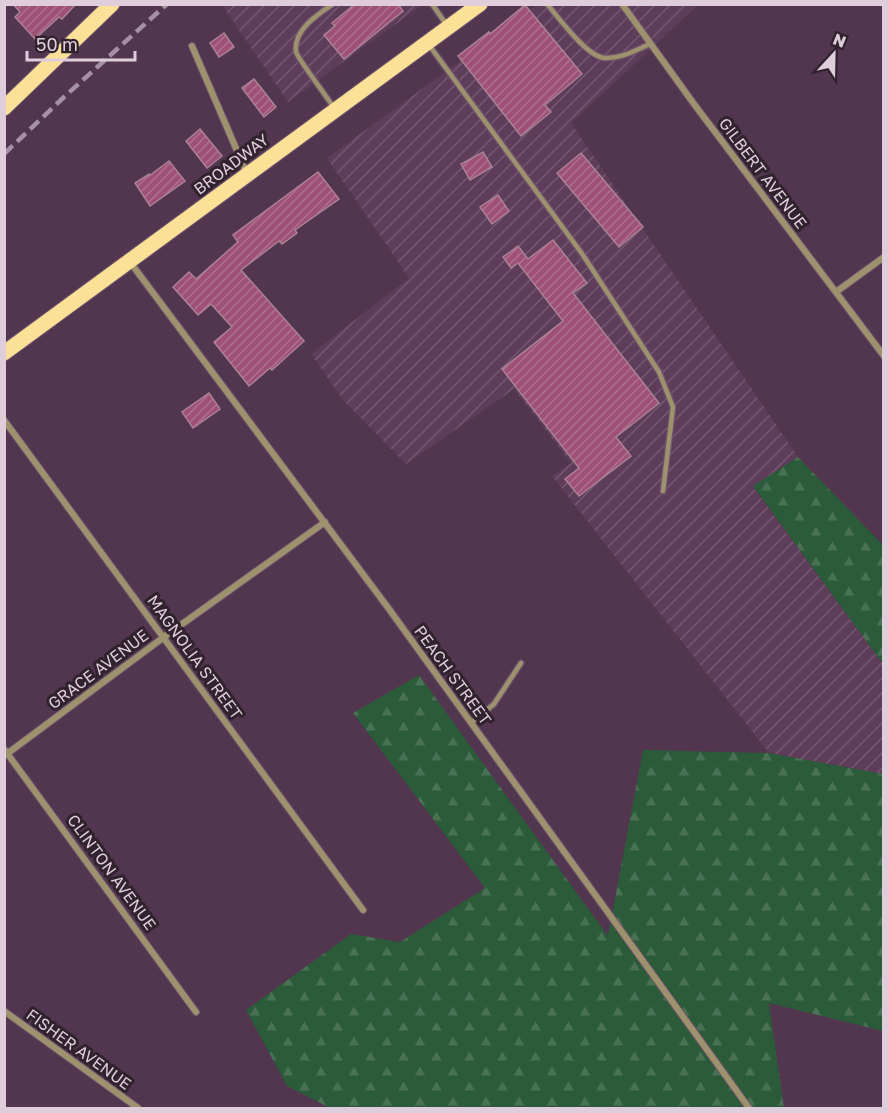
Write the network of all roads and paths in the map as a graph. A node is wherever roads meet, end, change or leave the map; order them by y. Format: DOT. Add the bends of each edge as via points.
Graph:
graph roads {
  1 [pos="112,4"];
  2 [pos="333,4"];
  3 [pos="432,4"];
  4 [pos="480,4"];
  5 [pos="547,4"];
  6 [pos="622,4"];
  7 [pos="449,27"];
  8 [pos="427,42"];
  9 [pos="650,44"];
  10 [pos="192,46"];
  11 [pos="4,108"];
  12 [pos="335,110"];
  13 [pos="247,174"];
  14 [pos="884,257"];
  15 [pos="130,262"];
  16 [pos="836,292"];
  17 [pos="4,353"];
  18 [pos="884,356"];
  19 [pos="4,420"];
  20 [pos="663,491"];
  21 [pos="325,522"];
  22 [pos="164,637"];
  23 [pos="521,663"];
  24 [pos="471,723"];
  25 [pos="6,752"];
  26 [pos="363,910"];
  27 [pos="4,1011"];
  28 [pos="196,1012"];
  29 [pos="138,1108"];
  30 [pos="749,1108"];
  1 -- 11 [label="main road"];
  2 -- 12 [label="lane" via="306,25 297,41 296,53"];
  3 -- 7 [label="lane"];
  4 -- 7 [label="main road, BROADWAY"];
  5 -- 9 [label="lane" via="591,52 603,58 622,56"];
  6 -- 9 [label="street, GILBERT AVENUE"];
  7 -- 8 [label="main road, BROADWAY"];
  8 -- 12 [label="main road, BROADWAY"];
  8 -- 20 [label="lane" via="583,255 659,372 673,407"];
  9 -- 16 [label="street, GILBERT AVENUE"];
  10 -- 13 [label="street"];
  12 -- 13 [label="main road, BROADWAY"];
  13 -- 15 [label="main road, BROADWAY"];
  14 -- 16 [label="street"];
  15 -- 17 [label="main road, BROADWAY"];
  15 -- 21 [label="street, PEACH STREET"];
  16 -- 18 [label="street, GILBERT AVENUE"];
  19 -- 22 [label="street, MAGNOLIA STREET"];
  21 -- 22 [label="street, GRACE AVENUE"];
  21 -- 24 [label="street, PEACH STREET"];
  22 -- 25 [label="street, GRACE AVENUE"];
  22 -- 26 [label="street, MAGNOLIA STREET"];
  23 -- 24 [label="lane" via="494,704"];
  24 -- 30 [label="street, PEACH STREET"];
  25 -- 28 [label="street, CLINTON AVENUE"];
  27 -- 29 [label="street, FISHER AVENUE"];
}
